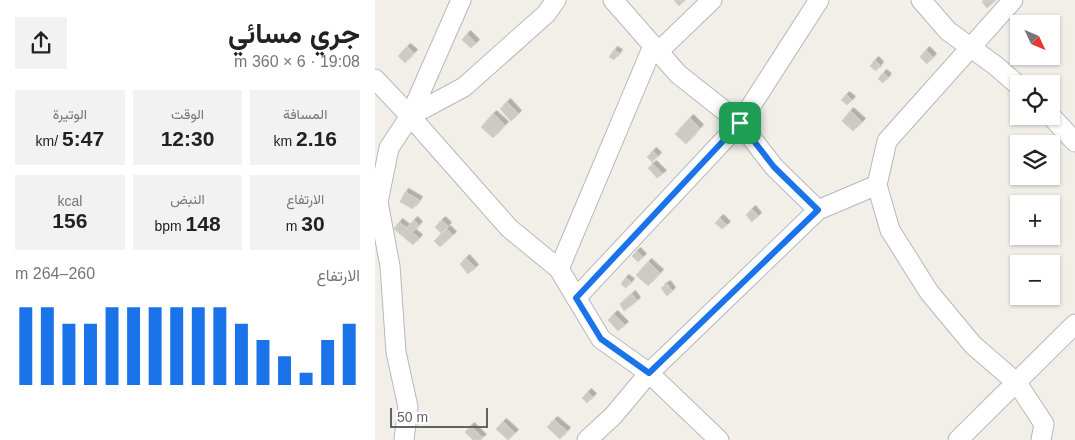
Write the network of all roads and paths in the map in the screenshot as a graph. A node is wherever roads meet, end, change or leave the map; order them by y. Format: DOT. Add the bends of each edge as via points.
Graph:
graph roads {
  1 [pos="461,0"];
  2 [pos="556,0"];
  3 [pos="613,0"];
  4 [pos="712,0"];
  5 [pos="819,0"];
  6 [pos="921,0"];
  7 [pos="1013,0"];
  8 [pos="971,47"];
  9 [pos="656,49"];
  10 [pos="375,79"];
  11 [pos="1010,79"];
  12 [pos="410,116"];
  13 [pos="740,123"];
  14 [pos="1059,125"];
  15 [pos="1075,142"];
  16 [pos="877,185"];
  17 [pos="376,205"];
  18 [pos="818,210"];
  19 [pos="559,269"];
  20 [pos="576,298"];
  21 [pos="1075,324"];
  22 [pos="649,373"];
  23 [pos="1017,383"];
  24 [pos="404,440"];
  25 [pos="587,440"];
  26 [pos="719,440"];
  27 [pos="958,440"];
  28 [pos="1041,440"];
  1 -- 12 [label="street"];
  2 -- 12 [label="street" via="546,14 464,87"];
  3 -- 9 [label="street"];
  4 -- 9 [label="street"];
  5 -- 13 [label="street"];
  6 -- 8 [label="street" via="948,31"];
  7 -- 8 [label="street"];
  8 -- 11 [label="street"];
  8 -- 16 [label="street" via="887,141"];
  9 -- 13 [label="street" via="678,74"];
  9 -- 19 [label="street"];
  10 -- 12 [label="street"];
  12 -- 17 [label="street" via="389,148"];
  12 -- 19 [label="street" via="509,228"];
  13 -- 18 [label="street" via="774,167"];
  13 -- 20 [label="street"];
  14 -- 15 [label="street"];
  16 -- 18 [label="street"];
  16 -- 23 [label="street" via="890,230 929,292 973,345"];
  17 -- 24 [label="street" via="390,266 396,352 408,407"];
  18 -- 22 [label="street"];
  19 -- 20 [label="street"];
  20 -- 22 [label="street" via="601,339"];
  21 -- 23 [label="street"];
  22 -- 25 [label="street" via="613,416"];
  22 -- 26 [label="street"];
  23 -- 27 [label="street"];
  23 -- 28 [label="street" via="1044,424"];
}
